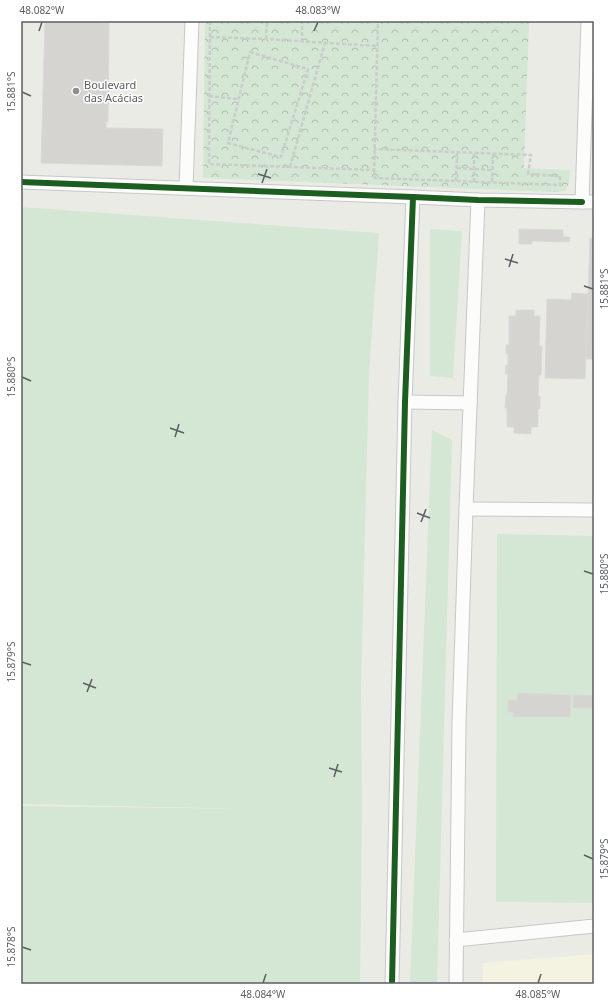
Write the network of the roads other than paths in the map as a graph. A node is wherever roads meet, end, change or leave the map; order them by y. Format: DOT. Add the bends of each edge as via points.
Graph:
graph roads {
  1 [pos="192,21"];
  2 [pos="588,21"];
  3 [pos="21,182"];
  4 [pos="186,188"];
  5 [pos="413,197"];
  6 [pos="478,200"];
  7 [pos="588,202"];
  8 [pos="405,402"];
  9 [pos="470,403"];
  10 [pos="466,509"];
  11 [pos="594,510"];
  12 [pos="594,926"];
  13 [pos="456,940"];
  14 [pos="392,984"];
  15 [pos="456,984"];
  1 -- 4 [label="street"];
  2 -- 7 [label="street"];
  3 -- 4 [label="street"];
  4 -- 5 [label="street"];
  5 -- 6 [label="street"];
  5 -- 8 [label="street"];
  6 -- 7 [label="street"];
  6 -- 9 [label="street"];
  8 -- 9 [label="street"];
  8 -- 14 [label="street"];
  9 -- 10 [label="street"];
  10 -- 11 [label="street"];
  10 -- 13 [label="street" via="459,722"];
  12 -- 13 [label="street"];
  13 -- 15 [label="street"];
}
